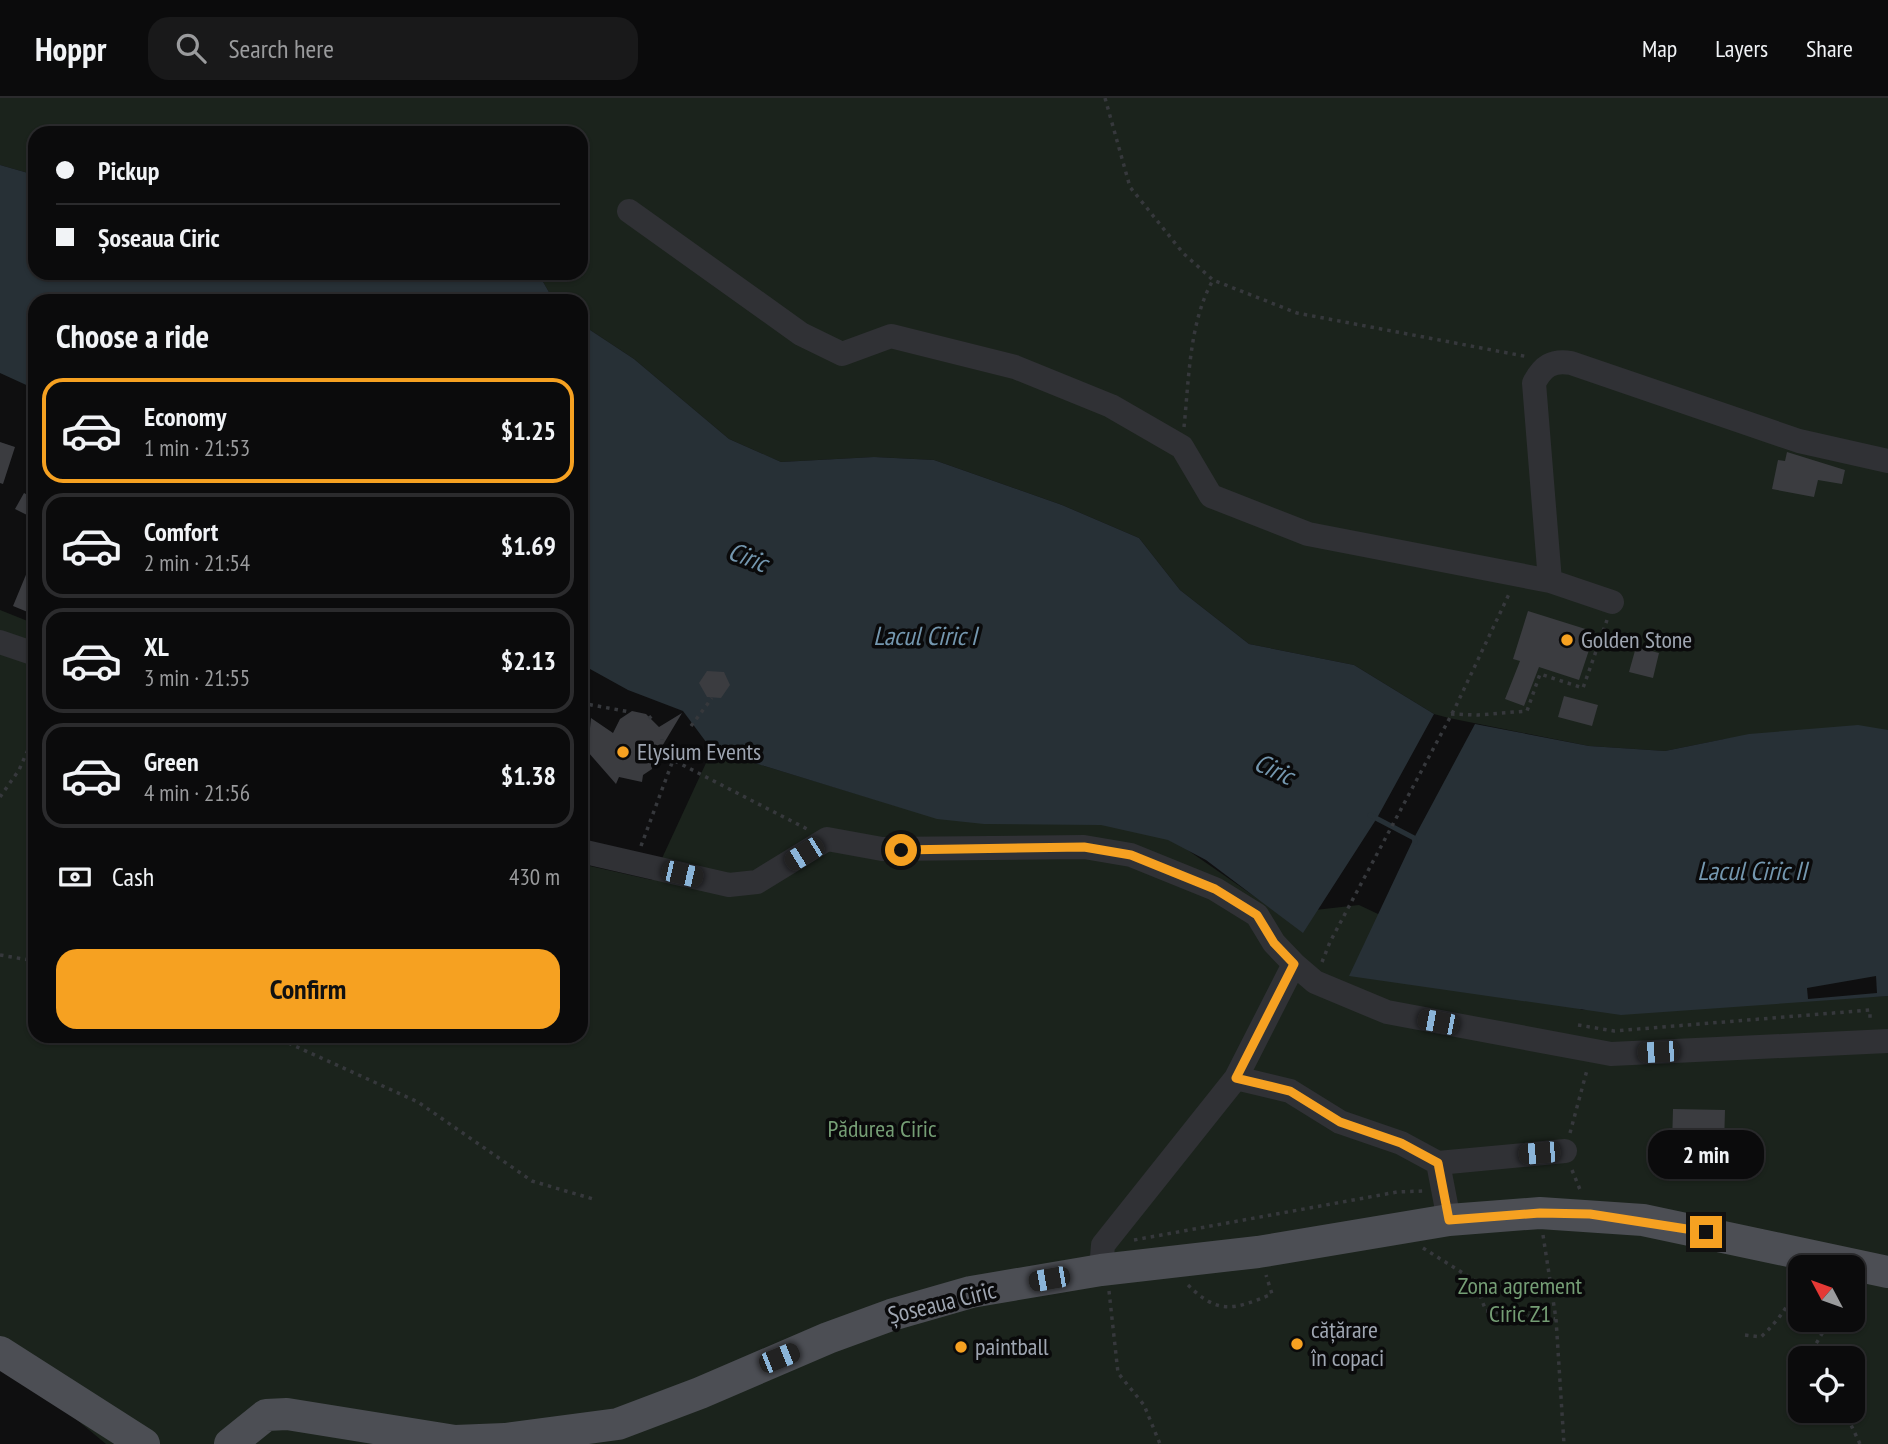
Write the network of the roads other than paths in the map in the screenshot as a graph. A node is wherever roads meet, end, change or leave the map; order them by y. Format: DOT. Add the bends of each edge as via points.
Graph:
graph roads {
  1 [pos="629,211"];
  2 [pos="1888,461"];
  3 [pos="1550,581"];
  4 [pos="1611,609"];
  5 [pos="0,642"];
  6 [pos="28,652"];
  7 [pos="588,853"];
  8 [pos="1294,964"];
  9 [pos="1888,1041"];
  10 [pos="1236,1078"];
  11 [pos="1565,1151"];
  12 [pos="1438,1163"];
  13 [pos="1449,1220"];
  14 [pos="1111,1261"];
  15 [pos="1888,1272"];
  16 [pos="0,1352"];
  17 [pos="144,1444"];
  18 [pos="230,1444"];
  1 -- 3 [label="street" via="801,334 842,354 891,336 1015,367 1111,406 1182,447 1212,496 1308,534"];
  2 -- 3 [label="street" via="1799,441 1558,361 1548,365 1534,383"];
  3 -- 4 [label="street"];
  5 -- 6 [label="street"];
  7 -- 8 [label="street" via="729,885 757,882 827,839 894,849 1084,847 1131,855 1215,889 1257,915"];
  8 -- 9 [label="street" via="1315,982 1387,1012 1591,1052"];
  8 -- 10 [label="street"];
  10 -- 12 [label="street" via="1290,1091 1340,1122 1401,1143"];
  10 -- 14 [label="street"];
  11 -- 12 [label="street"];
  12 -- 13 [label="street"];
  13 -- 14 [label="main road, Șoseaua Ciric" via="1165,1265"];
  13 -- 15 [label="main road, Șoseaua Ciric" via="1590,1214 1655,1222"];
  14 -- 18 [label="main road, Șoseaua Ciric" via="891,1315 618,1424 455,1441 288,1414 265,1415"];
  16 -- 17 [label="main road"];
}
